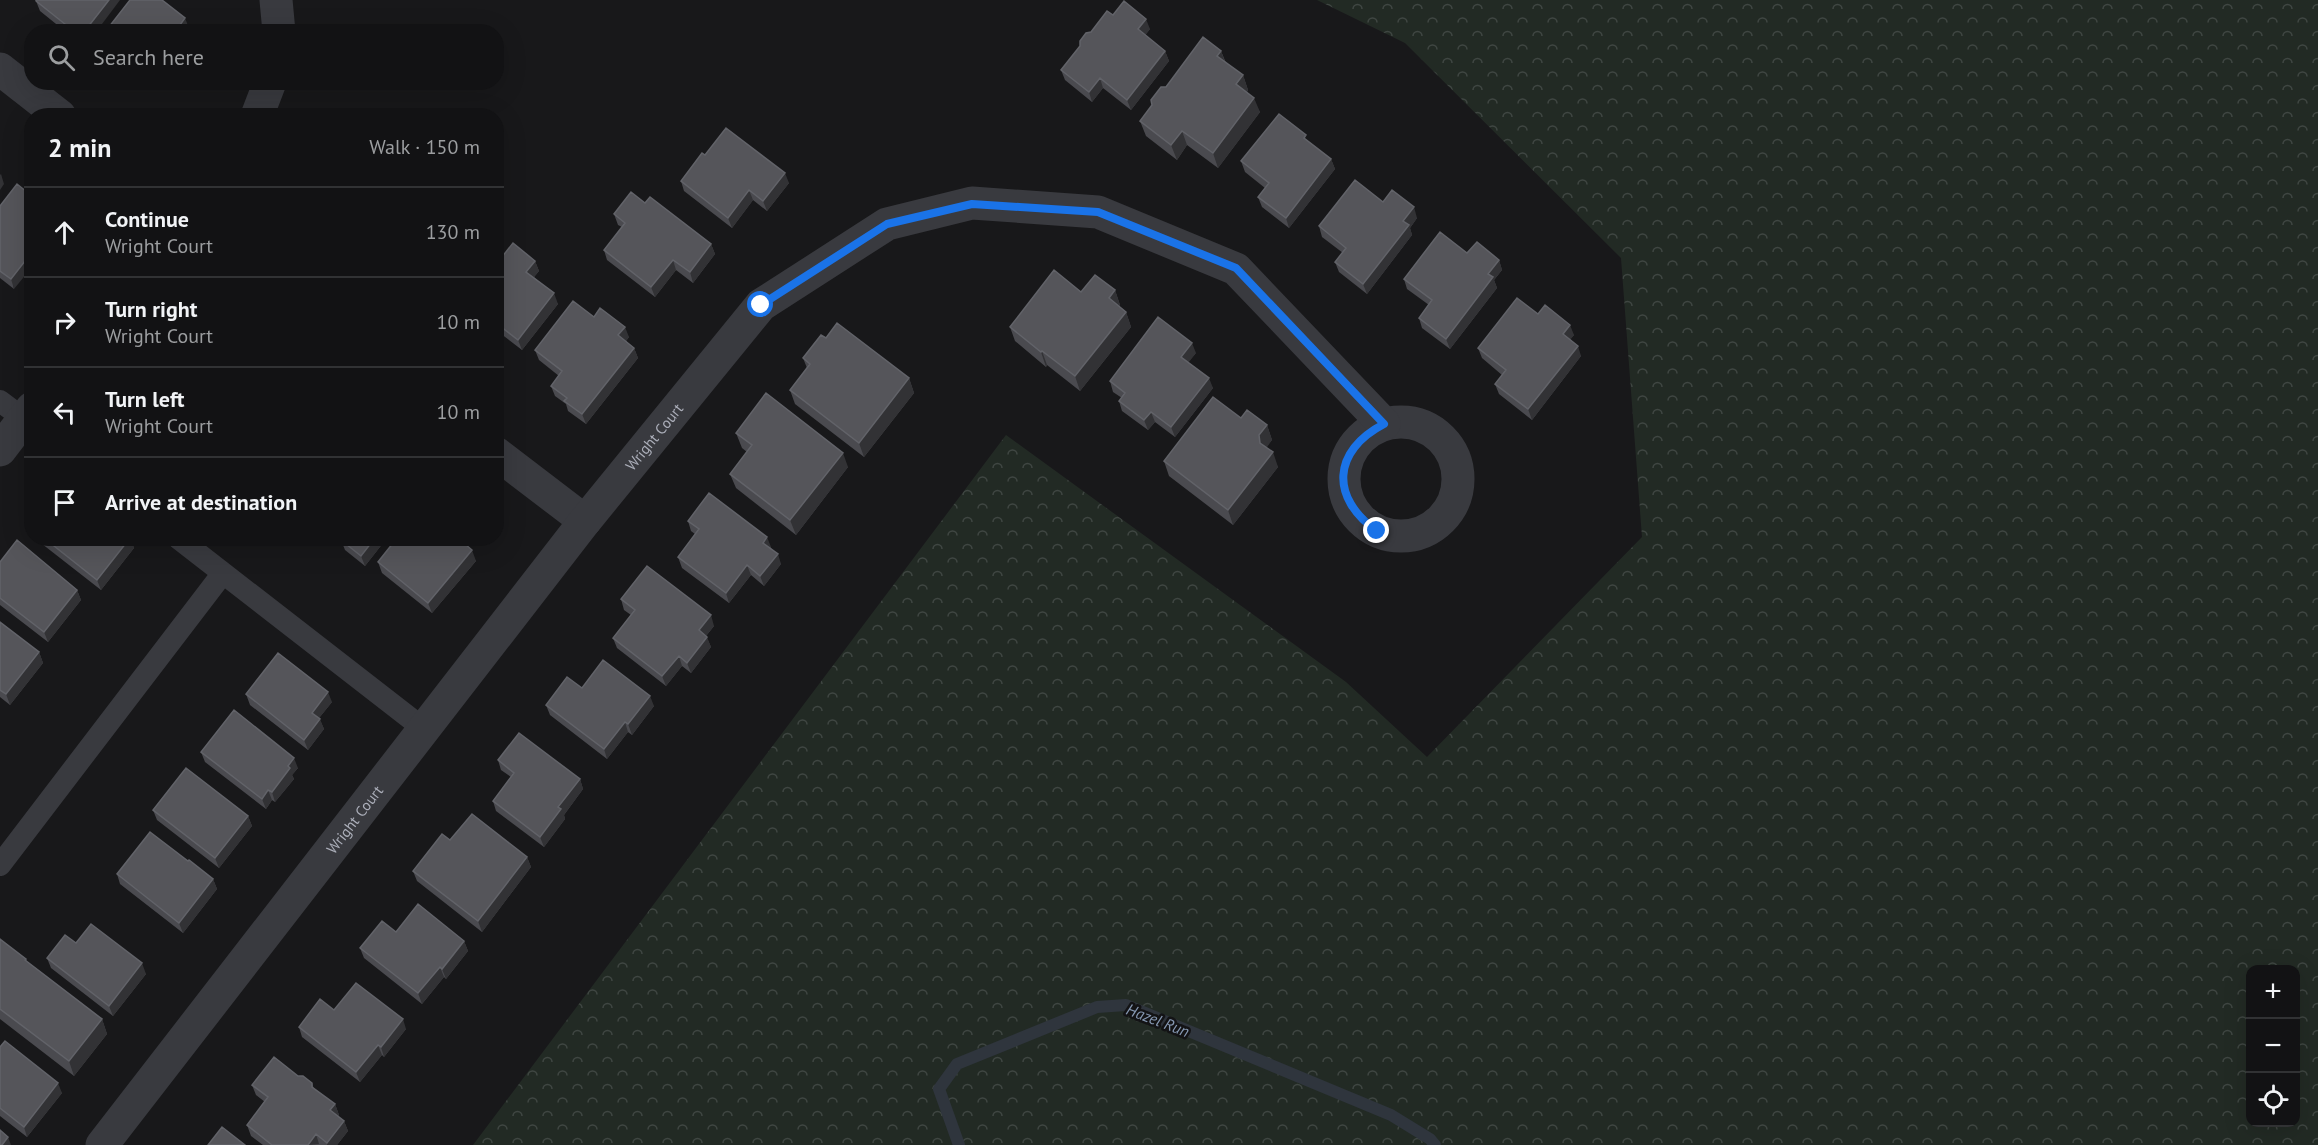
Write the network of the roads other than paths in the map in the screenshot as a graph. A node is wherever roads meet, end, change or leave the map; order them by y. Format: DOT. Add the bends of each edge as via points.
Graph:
graph roads {
  1 [pos="276,0"];
  2 [pos="278,24"];
  3 [pos="0,69"];
  4 [pos="24,88"];
  5 [pos="27,90"];
  6 [pos="267,90"];
  7 [pos="50,108"];
  8 [pos="260,108"];
  9 [pos="22,413"];
  10 [pos="1384,424"];
  11 [pos="0,450"];
  12 [pos="504,459"];
  13 [pos="585,521"];
  14 [pos="189,546"];
  15 [pos="224,573"];
  16 [pos="424,729"];
  17 [pos="0,865"];
  18 [pos="102,1145"];
  1 -- 2 [label="street"];
  3 -- 4 [label="street"];
  5 -- 7 [label="street"];
  6 -- 8 [label="street"];
  9 -- 11 [label="street"];
  10 -- 13 [label="street, Wright Court" via="1236,268 1098,212 972,204 887,224 761,305"];
  12 -- 13 [label="street"];
  13 -- 16 [label="street, Wright Court"];
  14 -- 15 [label="lane"];
  15 -- 16 [label="lane"];
  15 -- 17 [label="lane"];
  16 -- 18 [label="street, Wright Court"];
}
